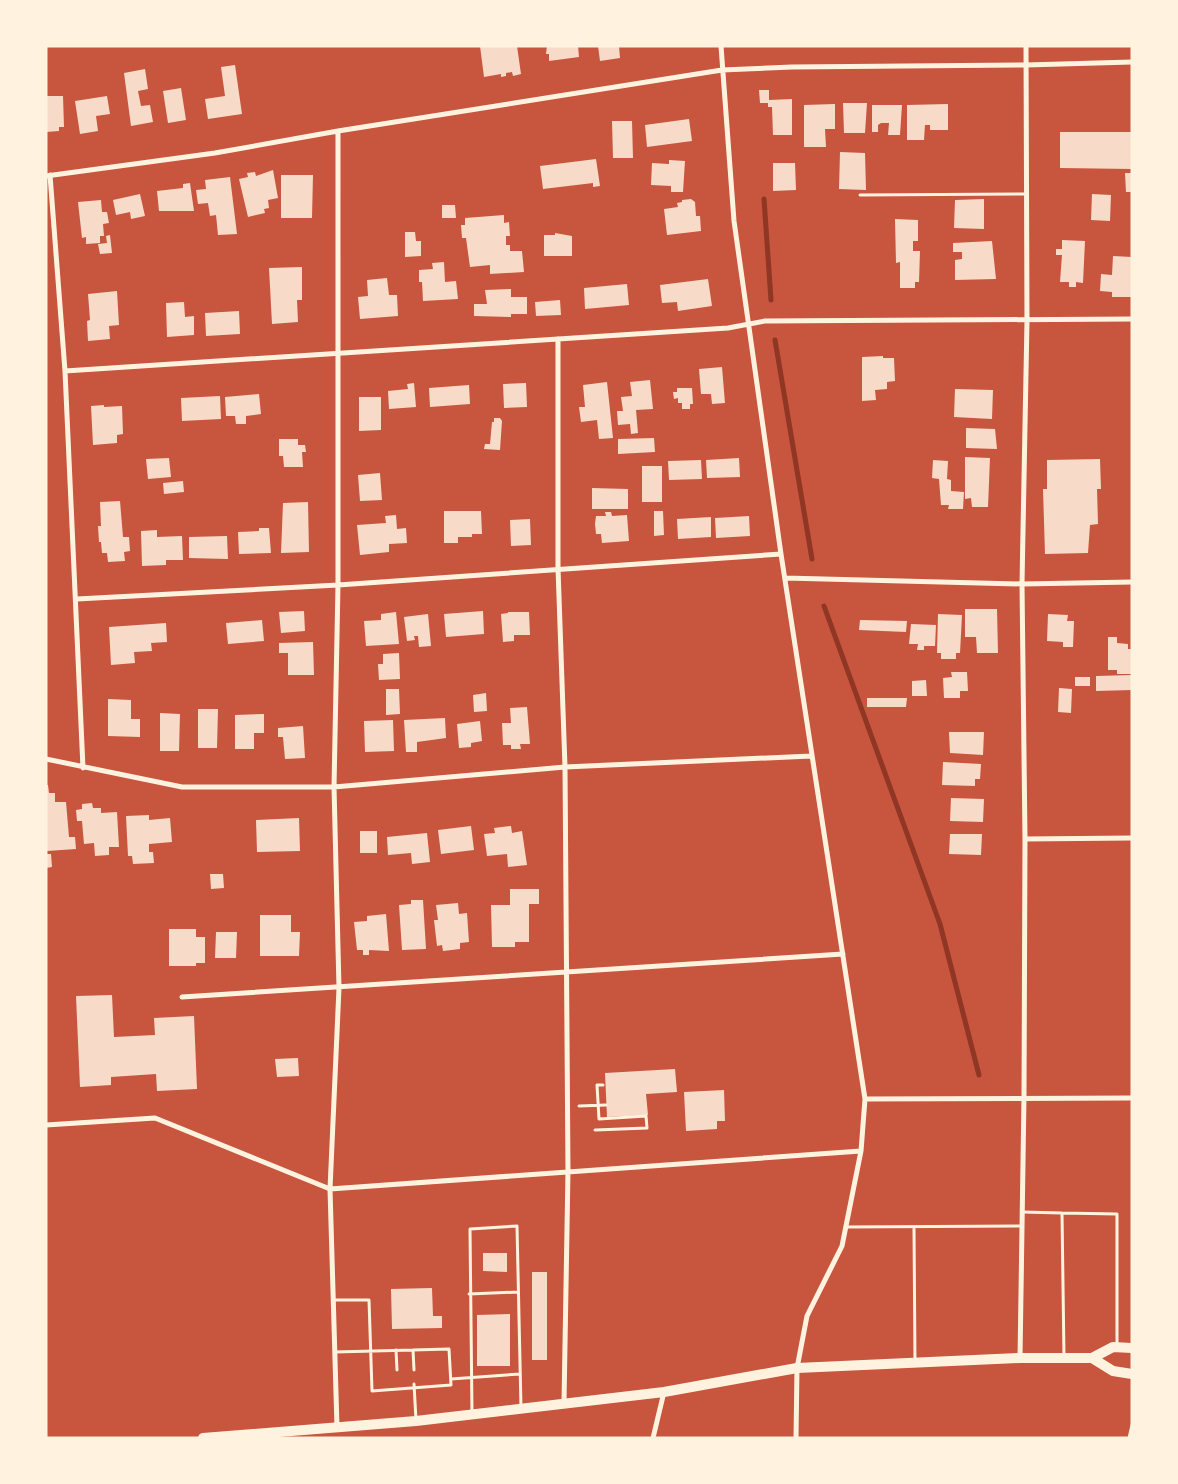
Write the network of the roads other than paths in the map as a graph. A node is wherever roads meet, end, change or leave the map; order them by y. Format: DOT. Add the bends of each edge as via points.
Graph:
graph roads {
  1 [pos="721,46"];
  2 [pos="1026,46"];
  3 [pos="1132,62"];
  4 [pos="1026,65"];
  5 [pos="722,70"];
  6 [pos="338,131"];
  7 [pos="48,175"];
  8 [pos="1026,194"];
  9 [pos="860,195"];
  10 [pos="1132,319"];
  11 [pos="1027,321"];
  12 [pos="748,324"];
  13 [pos="558,339"];
  14 [pos="337,354"];
  15 [pos="65,371"];
  16 [pos="781,554"];
  17 [pos="558,568"];
  18 [pos="784,578"];
  19 [pos="1132,582"];
  20 [pos="1022,584"];
  21 [pos="338,585"];
  22 [pos="77,599"];
  23 [pos="811,756"];
  24 [pos="46,759"];
  25 [pos="565,767"];
  26 [pos="83,768"];
  27 [pos="334,787"];
  28 [pos="1132,838"];
  29 [pos="1025,839"];
  30 [pos="843,954"];
  31 [pos="567,971"];
  32 [pos="339,988"];
  33 [pos="182,997"];
  34 [pos="1024,1097"];
  35 [pos="1132,1098"];
  36 [pos="865,1099"];
  37 [pos="46,1125"];
  38 [pos="861,1152"];
  39 [pos="568,1171"];
  40 [pos="330,1189"];
  41 [pos="1022,1212"];
  42 [pos="1062,1213"];
  43 [pos="1022,1226"];
  44 [pos="846,1228"];
  45 [pos="914,1228"];
  46 [pos="518,1292"];
  47 [pos="469,1294"];
  48 [pos="334,1300"];
  49 [pos="1118,1347"];
  50 [pos="1132,1348"];
  51 [pos="370,1350"];
  52 [pos="396,1350"];
  53 [pos="413,1350"];
  54 [pos="335,1352"];
  55 [pos="1020,1358"];
  56 [pos="1064,1358"];
  57 [pos="1092,1358"];
  58 [pos="914,1362"];
  59 [pos="797,1368"];
  60 [pos="397,1370"];
  61 [pos="414,1370"];
  62 [pos="520,1374"];
  63 [pos="1132,1374"];
  64 [pos="471,1378"];
  65 [pos="451,1379"];
  66 [pos="397,1384"];
  67 [pos="415,1386"];
  68 [pos="398,1389"];
  69 [pos="664,1392"];
  70 [pos="564,1403"];
  71 [pos="521,1408"];
  72 [pos="472,1414"];
  73 [pos="416,1421"];
  74 [pos="1132,1424"];
  75 [pos="337,1428"];
  76 [pos="204,1438"];
  77 [pos="653,1438"];
  78 [pos="796,1438"];
  79 [pos="1130,1438"];
  1 -- 5 [label="street"];
  2 -- 4 [label="street"];
  3 -- 4 [label="street"];
  4 -- 5 [label="street" via="792,66"];
  4 -- 8 [label="street"];
  5 -- 6 [label="street"];
  5 -- 12 [label="street" via="732,199"];
  6 -- 7 [label="street" via="215,153"];
  6 -- 14 [label="street"];
  7 -- 15 [label="street"];
  8 -- 9 [label="lane"];
  8 -- 11 [label="street"];
  10 -- 11 [label="street"];
  11 -- 12 [label="street" via="765,321"];
  11 -- 20 [label="street"];
  12 -- 13 [label="street"];
  12 -- 16 [label="street"];
  13 -- 14 [label="street"];
  13 -- 17 [label="street"];
  14 -- 15 [label="street"];
  14 -- 21 [label="street"];
  15 -- 22 [label="street"];
  16 -- 17 [label="street"];
  16 -- 18 [label="street"];
  17 -- 21 [label="street"];
  17 -- 25 [label="street"];
  18 -- 20 [label="street"];
  18 -- 23 [label="street"];
  19 -- 20 [label="street"];
  20 -- 29 [label="street"];
  21 -- 22 [label="street"];
  21 -- 27 [label="street"];
  22 -- 26 [label="street"];
  23 -- 25 [label="street"];
  23 -- 30 [label="street"];
  24 -- 26 [label="street"];
  25 -- 27 [label="street"];
  25 -- 31 [label="street"];
  26 -- 27 [label="street" via="182,787"];
  27 -- 32 [label="street"];
  28 -- 29 [label="street"];
  29 -- 34 [label="street"];
  30 -- 31 [label="street"];
  30 -- 36 [label="street"];
  31 -- 32 [label="street"];
  31 -- 39 [label="street"];
  32 -- 33 [label="street"];
  32 -- 40 [label="street"];
  34 -- 35 [label="street"];
  34 -- 36 [label="street"];
  34 -- 41 [label="street"];
  36 -- 38 [label="street"];
  37 -- 40 [label="street" via="155,1118"];
  38 -- 39 [label="street"];
  38 -- 44 [label="street"];
  39 -- 40 [label="street"];
  39 -- 70 [label="street"];
  40 -- 48 [label="street"];
  41 -- 42 [label="lane"];
  41 -- 43 [label="street"];
  42 -- 49 [label="lane" via="1117,1214"];
  42 -- 56 [label="lane"];
  43 -- 45 [label="lane"];
  43 -- 55 [label="street"];
  44 -- 45 [label="lane"];
  44 -- 59 [label="street" via="842,1246 807,1316"];
  45 -- 58 [label="lane"];
  46 -- 47 [label="lane"];
  46 -- 47 [label="lane" via="516,1226 470,1228"];
  46 -- 62 [label="lane"];
  47 -- 64 [label="lane"];
  48 -- 51 [label="lane" via="369,1300"];
  48 -- 54 [label="street"];
  49 -- 50 [label="main road"];
  49 -- 57 [label="main road"];
  51 -- 52 [label="lane"];
  51 -- 54 [label="lane"];
  51 -- 68 [label="lane" via="372,1391"];
  52 -- 53 [label="lane"];
  52 -- 60 [label="lane"];
  53 -- 61 [label="lane"];
  53 -- 65 [label="lane" via="449,1349"];
  54 -- 75 [label="street"];
  55 -- 56 [label="main road"];
  55 -- 58 [label="main road"];
  56 -- 57 [label="main road"];
  57 -- 63 [label="main road" via="1113,1371"];
  58 -- 59 [label="main road"];
  59 -- 69 [label="main road"];
  59 -- 78 [label="street"];
  62 -- 64 [label="lane"];
  62 -- 71 [label="lane"];
  64 -- 65 [label="lane"];
  64 -- 72 [label="lane"];
  65 -- 67 [label="lane" via="451,1385"];
  66 -- 68 [label="lane"];
  67 -- 68 [label="lane"];
  67 -- 73 [label="lane"];
  69 -- 70 [label="main road"];
  69 -- 77 [label="street"];
  70 -- 71 [label="main road"];
  71 -- 72 [label="main road"];
  72 -- 73 [label="main road"];
  73 -- 75 [label="main road"];
  74 -- 79 [label="lane"];
  75 -- 76 [label="main road"];
}
